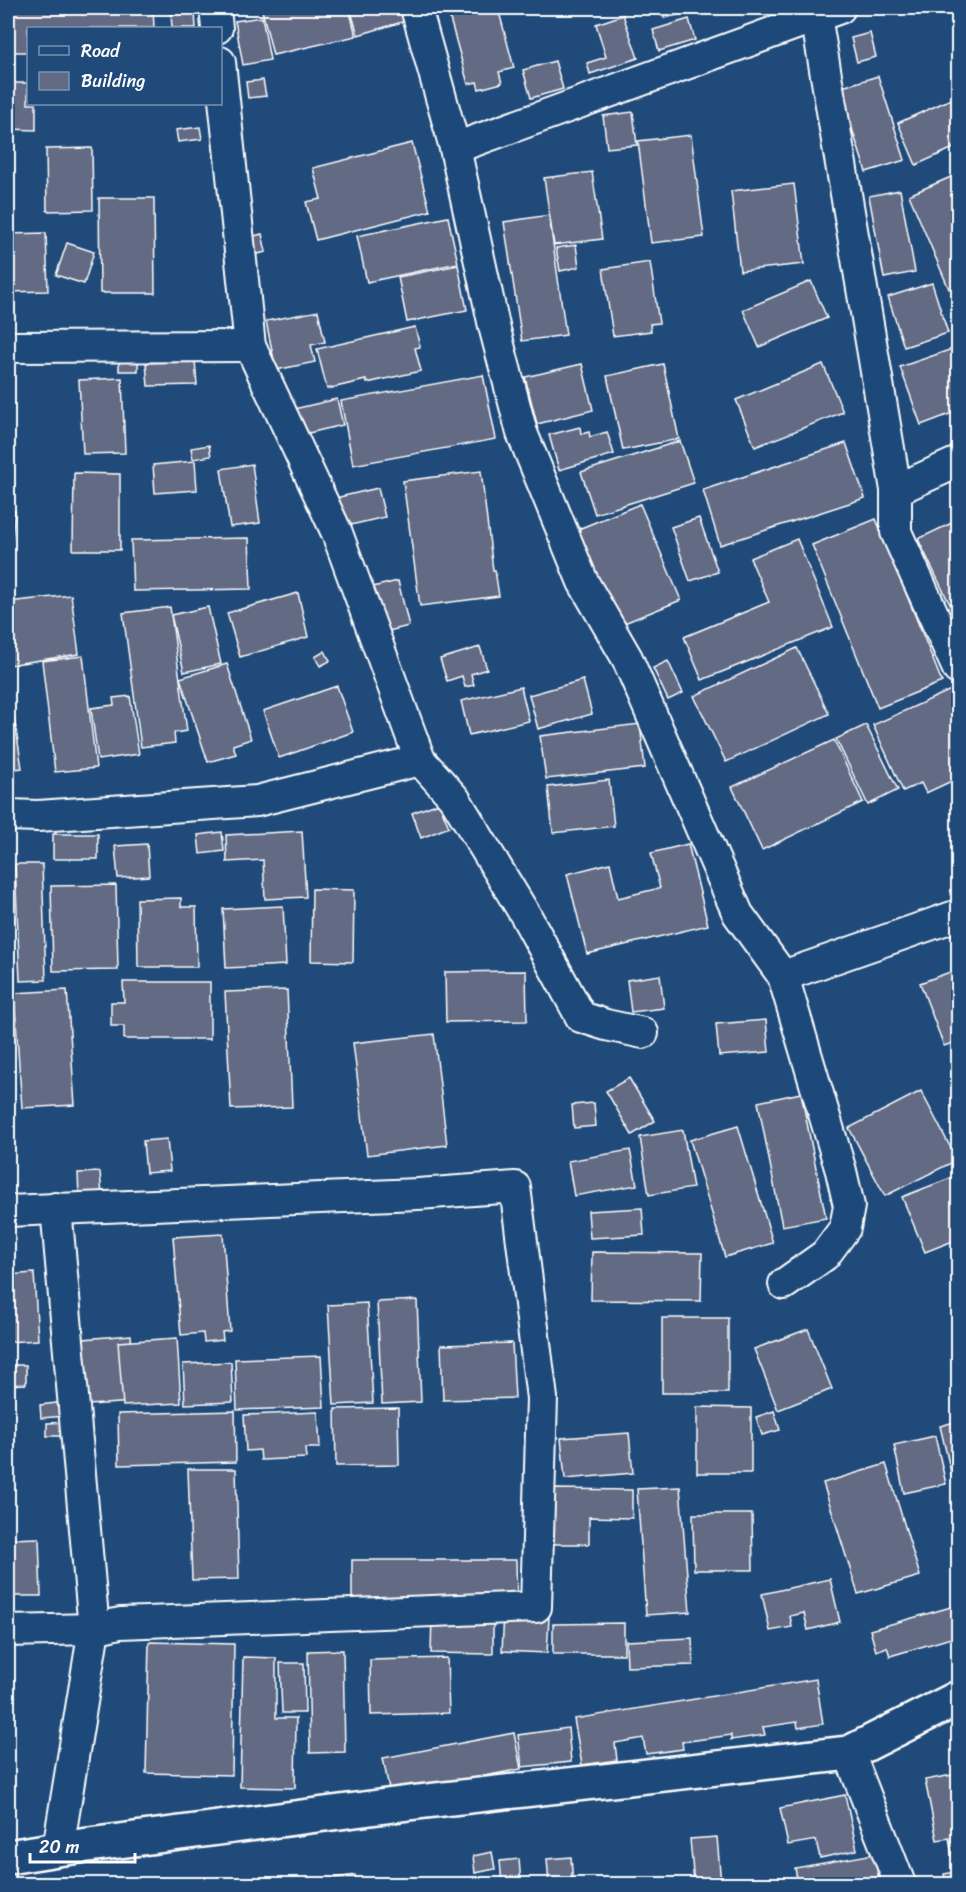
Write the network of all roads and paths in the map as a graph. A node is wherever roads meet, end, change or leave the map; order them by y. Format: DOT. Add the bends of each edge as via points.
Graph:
graph roads {
  1 [pos="215,8"];
  2 [pos="416,8"];
  3 [pos="828,11"];
  4 [pos="217,27"];
  5 [pos="222,81"];
  6 [pos="455,148"];
  7 [pos="250,346"];
  8 [pos="8,347"];
  9 [pos="958,462"];
  10 [pos="896,490"];
  11 [pos="958,669"];
  12 [pos="420,760"];
  13 [pos="8,815"];
  14 [pos="958,915"];
  15 [pos="783,976"];
  16 [pos="643,1033"];
  17 [pos="56,1208"];
  18 [pos="8,1211"];
  19 [pos="784,1284"];
  20 [pos="94,1629"];
  21 [pos="8,1631"];
  22 [pos="958,1698"];
  23 [pos="849,1753"];
  24 [pos="58,1848"];
  25 [pos="8,1857"];
  26 [pos="900,1884"];
  1 -- 4 [label="street"];
  2 -- 6 [label="street"];
  3 -- 6 [label="street"];
  3 -- 10 [label="street"];
  5 -- 7 [label="street"];
  6 -- 15 [label="street" via="522,433 583,582 627,658 738,914"];
  7 -- 8 [label="street"];
  7 -- 12 [label="street" via="337,533"];
  9 -- 10 [label="street"];
  10 -- 11 [label="street" via="896,532"];
  12 -- 13 [label="street" via="257,801"];
  12 -- 16 [label="street" via="455,799 581,1017"];
  14 -- 15 [label="street"];
  15 -- 19 [label="street" via="849,1206 845,1228 825,1254"];
  17 -- 18 [label="street"];
  17 -- 20 [label="street"];
  17 -- 20 [label="street" via="515,1187 542,1398 536,1607 120,1623"];
  20 -- 21 [label="street"];
  20 -- 24 [label="street"];
  22 -- 23 [label="street"];
  23 -- 24 [label="street"];
  23 -- 26 [label="street"];
  24 -- 25 [label="street"];
}
